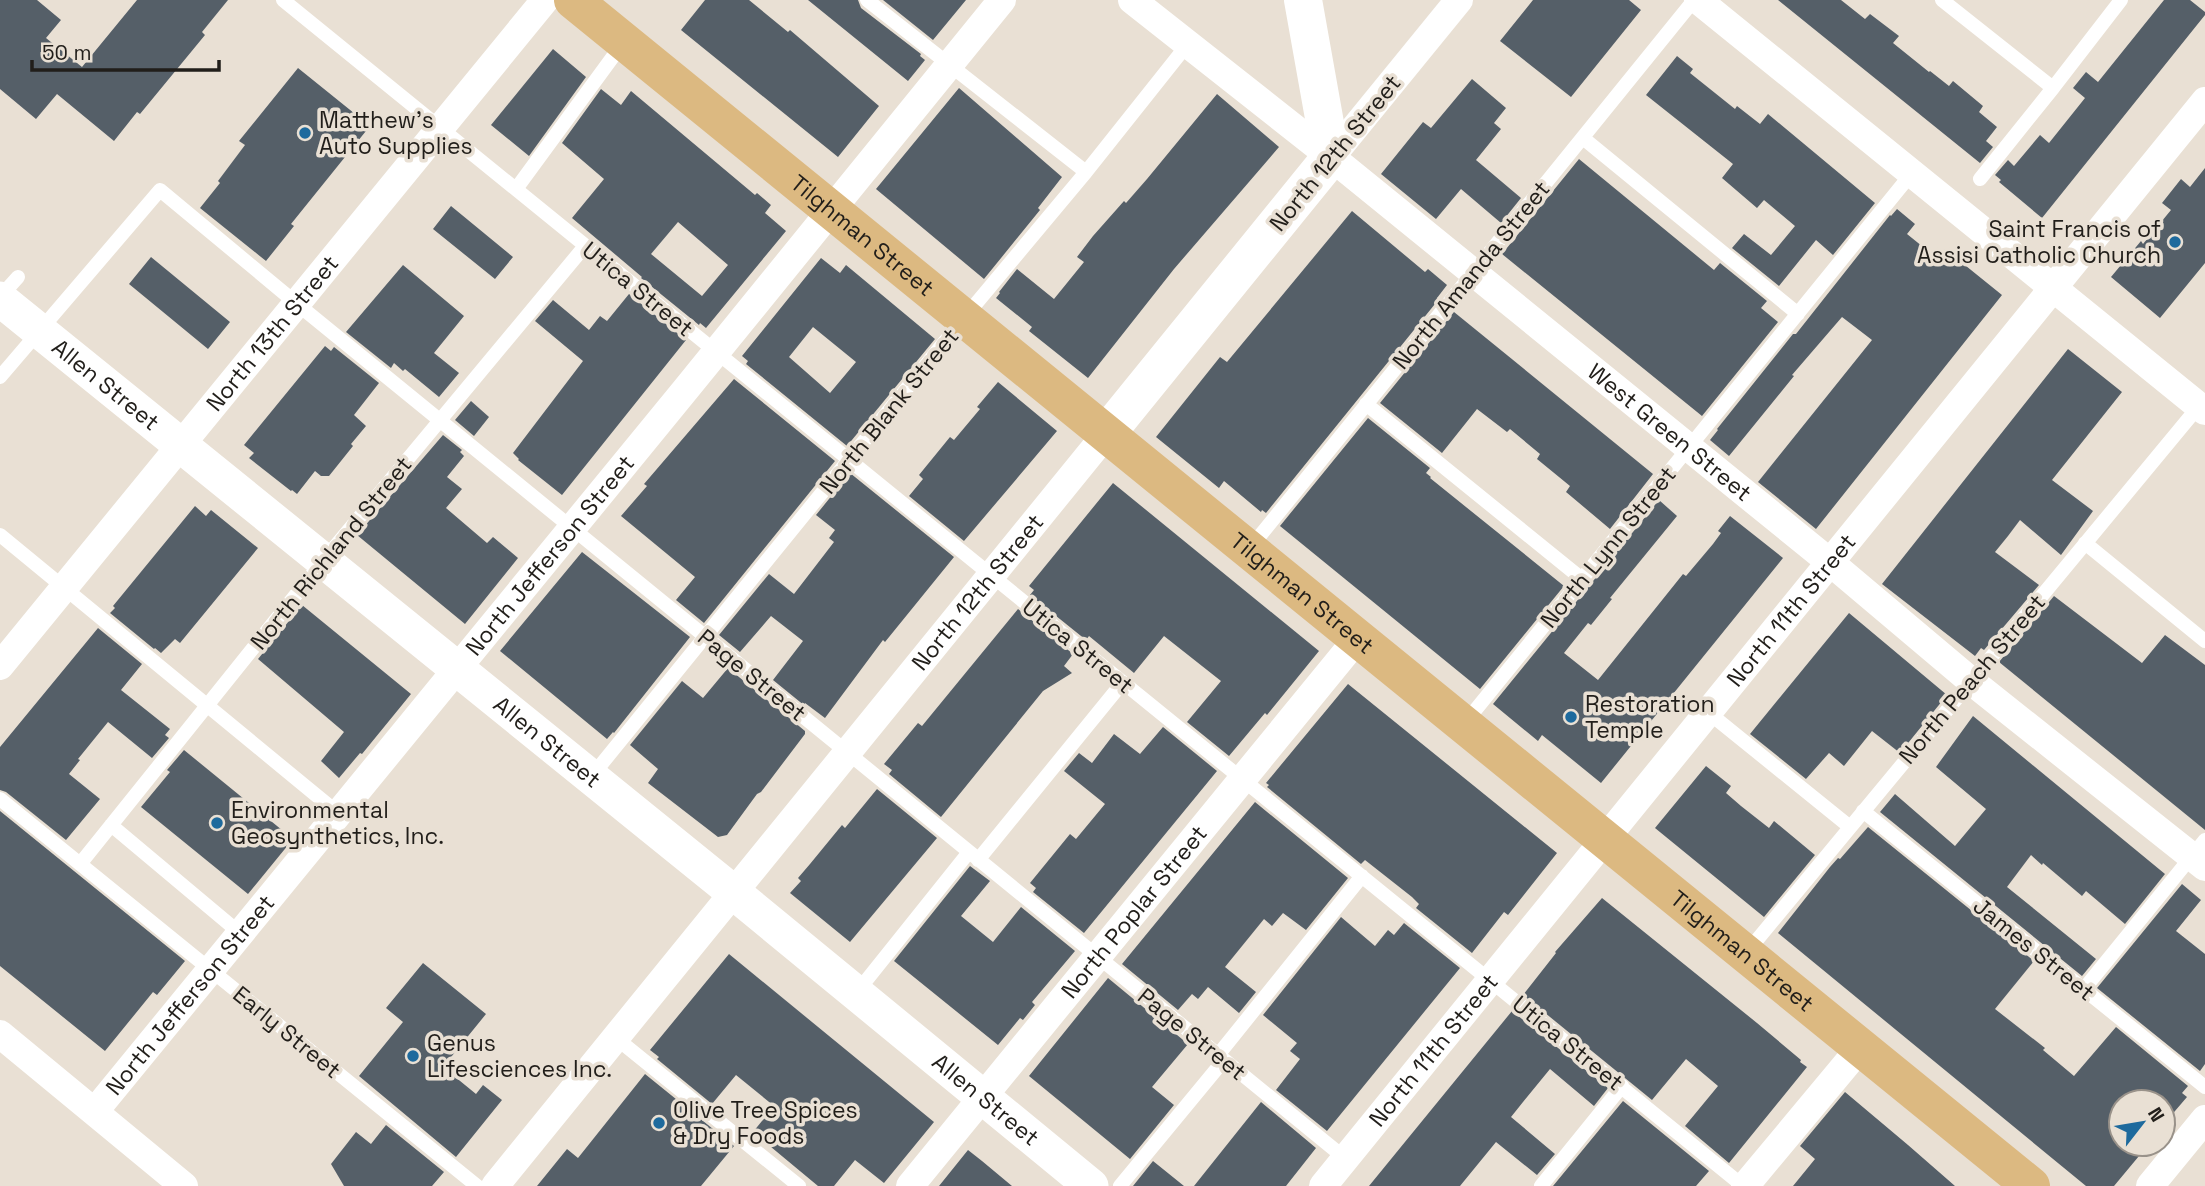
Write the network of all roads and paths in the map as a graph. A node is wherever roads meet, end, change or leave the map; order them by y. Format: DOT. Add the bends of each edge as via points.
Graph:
graph roads {
  1 [pos="283,0"];
  2 [pos="545,0"];
  3 [pos="573,0"];
  4 [pos="867,0"];
  5 [pos="1002,0"];
  6 [pos="1132,0"];
  7 [pos="1303,0"];
  8 [pos="1459,0"];
  9 [pos="1696,0"];
  10 [pos="1942,0"];
  11 [pos="2121,0"];
  12 [pos="624,42"];
  13 [pos="1187,45"];
  14 [pos="950,65"];
  15 [pos="2053,88"];
  16 [pos="2205,101"];
  17 [pos="440,127"];
  18 [pos="1583,138"];
  19 [pos="1331,157"];
  20 [pos="1086,172"];
  21 [pos="1912,173"];
  22 [pos="1980,179"];
  23 [pos="516,189"];
  24 [pos="830,211"];
  25 [pos="585,246"];
  26 [pos="1474,273"];
  27 [pos="2054,289"];
  28 [pos="6,291"];
  29 [pos="296,303"];
  30 [pos="1798,314"];
  31 [pos="964,318"];
  32 [pos="39,330"];
  33 [pos="716,352"];
  34 [pos="0,377"];
  35 [pos="1366,404"];
  36 [pos="2202,409"];
  37 [pos="440,421"];
  38 [pos="1107,433"];
  39 [pos="180,445"];
  40 [pos="1689,448"];
  41 [pos="849,460"];
  42 [pos="572,529"];
  43 [pos="0,536"];
  44 [pos="2085,543"];
  45 [pos="1249,550"];
  46 [pos="323,561"];
  47 [pos="1831,564"];
  48 [pos="991,575"];
  49 [pos="1582,579"];
  50 [pos="64,587"];
  51 [pos="705,637"];
  52 [pos="1357,639"];
  53 [pos="2205,641"];
  54 [pos="0,666"];
  55 [pos="457,669"];
  56 [pos="1971,681"];
  57 [pos="1123,682"];
  58 [pos="208,705"];
  59 [pos="1709,713"];
  60 [pos="1463,725"];
  61 [pos="847,752"];
  62 [pos="591,777"];
  63 [pos="1241,778"];
  64 [pos="0,799"];
  65 [pos="1863,811"];
  66 [pos="339,814"];
  67 [pos="111,825"];
  68 [pos="1850,827"];
  69 [pos="1605,840"];
  70 [pos="2201,855"];
  71 [pos="973,856"];
  72 [pos="80,864"];
  73 [pos="1362,876"];
  74 [pos="733,892"];
  75 [pos="241,934"];
  76 [pos="1746,953"];
  77 [pos="1097,957"];
  78 [pos="211,970"];
  79 [pos="1490,981"];
  80 [pos="2084,989"];
  81 [pos="856,993"];
  82 [pos="0,1034"];
  83 [pos="616,1038"];
  84 [pos="1860,1048"];
  85 [pos="1221,1057"];
  86 [pos="1622,1086"];
  87 [pos="2205,1087"];
  88 [pos="983,1097"];
  89 [pos="95,1111"];
  90 [pos="2205,1119"];
  91 [pos="1346,1159"];
  92 [pos="1328,1184"];
  93 [pos="1748,1185"];
  94 [pos="184,1186"];
  95 [pos="477,1186"];
  96 [pos="495,1186"];
  97 [pos="799,1186"];
  98 [pos="910,1186"];
  99 [pos="1091,1186"];
  100 [pos="1120,1186"];
  101 [pos="1541,1186"];
  102 [pos="2031,1186"];
  103 [pos="2150,1186"];
  1 -- 17 [label="lane, Utica Street"];
  2 -- 17 [label="street, North 13th Street"];
  3 -- 12 [label="main road, Tilghman Street"];
  4 -- 14 [label="lane"];
  5 -- 14 [label="street, North Jefferson Street"];
  6 -- 13 [label="street, West Green Street"];
  7 -- 19 [label="main road"];
  8 -- 19 [label="street, North 12th Street"];
  9 -- 18 [label="lane, North Amanda Street"];
  9 -- 21 [label="street"];
  10 -- 15 [label="lane"];
  11 -- 15 [label="lane"];
  12 -- 23 [label="lane"];
  12 -- 24 [label="main road, Tilghman Street"];
  13 -- 19 [label="street, West Green Street"];
  13 -- 20 [label="lane, North Blank Street"];
  14 -- 20 [label="lane"];
  14 -- 24 [label="street, North Jefferson Street"];
  15 -- 22 [label="lane"];
  16 -- 27 [label="street, North 11th Street"];
  17 -- 23 [label="lane, Utica Street"];
  17 -- 29 [label="street, North 13th Street"];
  18 -- 26 [label="lane, North Amanda Street"];
  18 -- 30 [label="lane"];
  19 -- 26 [label="street, West Green Street"];
  19 -- 38 [label="main road, North 12th Street"];
  20 -- 31 [label="lane, North Blank Street"];
  21 -- 27 [label="street"];
  21 -- 30 [label="lane, North Lynn Street"];
  23 -- 25 [label="lane, Utica Street"];
  24 -- 31 [label="main road, Tilghman Street"];
  24 -- 33 [label="street, North Jefferson Street"];
  25 -- 33 [label="lane, Utica Street"];
  25 -- 37 [label="lane, North Richland Street"];
  26 -- 35 [label="lane, North Amanda Street"];
  26 -- 40 [label="street, West Green Street"];
  27 -- 36 [label="street"];
  27 -- 47 [label="street, North 11th Street"];
  28 -- 32 [label="street, Allen Street"];
  29 -- 32 [label="lane, Page Street" via="160,190"];
  29 -- 37 [label="lane, Page Street"];
  29 -- 39 [label="street, North 13th Street"];
  30 -- 40 [label="lane, North Lynn Street"];
  31 -- 38 [label="main road, Tilghman Street"];
  31 -- 41 [label="lane, North Blank Street"];
  32 -- 34 [label="lane"];
  32 -- 39 [label="street, Allen Street"];
  33 -- 41 [label="lane, Utica Street"];
  33 -- 42 [label="street, North Jefferson Street"];
  35 -- 45 [label="lane, North Amanda Street"];
  35 -- 49 [label="lane"];
  36 -- 44 [label="lane, North Peach Street"];
  37 -- 42 [label="lane, Page Street"];
  37 -- 46 [label="lane, North Richland Street"];
  38 -- 45 [label="main road, Tilghman Street"];
  38 -- 48 [label="street, North 12th Street"];
  39 -- 46 [label="street, Allen Street"];
  39 -- 50 [label="street, North 13th Street"];
  40 -- 47 [label="street, West Green Street"];
  40 -- 49 [label="lane, North Lynn Street"];
  41 -- 48 [label="lane, Utica Street"];
  41 -- 51 [label="lane, North Blank Street"];
  42 -- 51 [label="lane, Page Street"];
  42 -- 55 [label="street, North Jefferson Street"];
  43 -- 50 [label="lane"];
  44 -- 53 [label="lane"];
  44 -- 56 [label="lane, North Peach Street"];
  45 -- 52 [label="main road, Tilghman Street"];
  46 -- 55 [label="street, Allen Street"];
  46 -- 58 [label="lane, North Richland Street"];
  47 -- 56 [label="street, West Green Street"];
  47 -- 59 [label="street, North 11th Street"];
  48 -- 57 [label="lane, Utica Street"];
  48 -- 61 [label="street, North 12th Street"];
  49 -- 60 [label="lane, North Lynn Street"];
  50 -- 54 [label="street, North 13th Street"];
  50 -- 58 [label="lane"];
  51 -- 61 [label="lane, Page Street"];
  51 -- 62 [label="lane, North Blank Street"];
  52 -- 60 [label="main road, Tilghman Street"];
  52 -- 63 [label="street, North Poplar Street"];
  55 -- 62 [label="street, Allen Street"];
  55 -- 66 [label="street, North Jefferson Street"];
  56 -- 65 [label="lane, North Peach Street"];
  56 -- 70 [label="street, West Green Street"];
  57 -- 63 [label="lane, Utica Street"];
  57 -- 71 [label="lane"];
  58 -- 66 [label="lane"];
  58 -- 67 [label="lane, North Richland Street"];
  59 -- 68 [label="lane"];
  59 -- 69 [label="street, North 11th Street"];
  60 -- 69 [label="main road, Tilghman Street"];
  61 -- 71 [label="lane, Page Street"];
  61 -- 74 [label="street, North 12th Street"];
  62 -- 74 [label="street, Allen Street"];
  63 -- 73 [label="lane, Utica Street"];
  63 -- 77 [label="street, North Poplar Street"];
  64 -- 72 [label="lane, Early Street"];
  65 -- 68 [label="lane, North Peach Street"];
  65 -- 80 [label="lane, James Street"];
  66 -- 75 [label="street, North Jefferson Street"];
  67 -- 72 [label="lane, North Richland Street"];
  67 -- 75 [label="lane"];
  68 -- 76 [label="lane, North Peach Street"];
  69 -- 76 [label="main road, Tilghman Street"];
  69 -- 79 [label="street, North 11th Street"];
  70 -- 80 [label="lane"];
  71 -- 77 [label="lane, Page Street"];
  71 -- 81 [label="lane"];
  72 -- 78 [label="lane, Early Street"];
  73 -- 79 [label="lane, Utica Street"];
  73 -- 85 [label="lane"];
  74 -- 81 [label="street, Allen Street"];
  74 -- 83 [label="street, North 12th Street"];
  75 -- 78 [label="street, North Jefferson Street"];
  76 -- 84 [label="main road, Tilghman Street"];
  77 -- 85 [label="lane, Page Street"];
  77 -- 88 [label="street, North Poplar Street"];
  78 -- 89 [label="street, North Jefferson Street"];
  78 -- 95 [label="lane, Early Street"];
  79 -- 86 [label="lane, Utica Street"];
  79 -- 91 [label="street, North 11th Street"];
  80 -- 87 [label="lane, James Street"];
  81 -- 88 [label="street, Allen Street"];
  82 -- 89 [label="street"];
  83 -- 96 [label="street, North 12th Street"];
  83 -- 97 [label="lane"];
  84 -- 93 [label="street"];
  84 -- 102 [label="main road, Tilghman Street"];
  85 -- 91 [label="lane, Page Street"];
  85 -- 100 [label="lane"];
  86 -- 93 [label="lane, Utica Street"];
  86 -- 101 [label="lane"];
  88 -- 98 [label="street, North Poplar Street"];
  88 -- 99 [label="street, Allen Street"];
  89 -- 94 [label="street"];
  90 -- 103 [label="street"];
  91 -- 92 [label="street, North 11th Street"];
}
